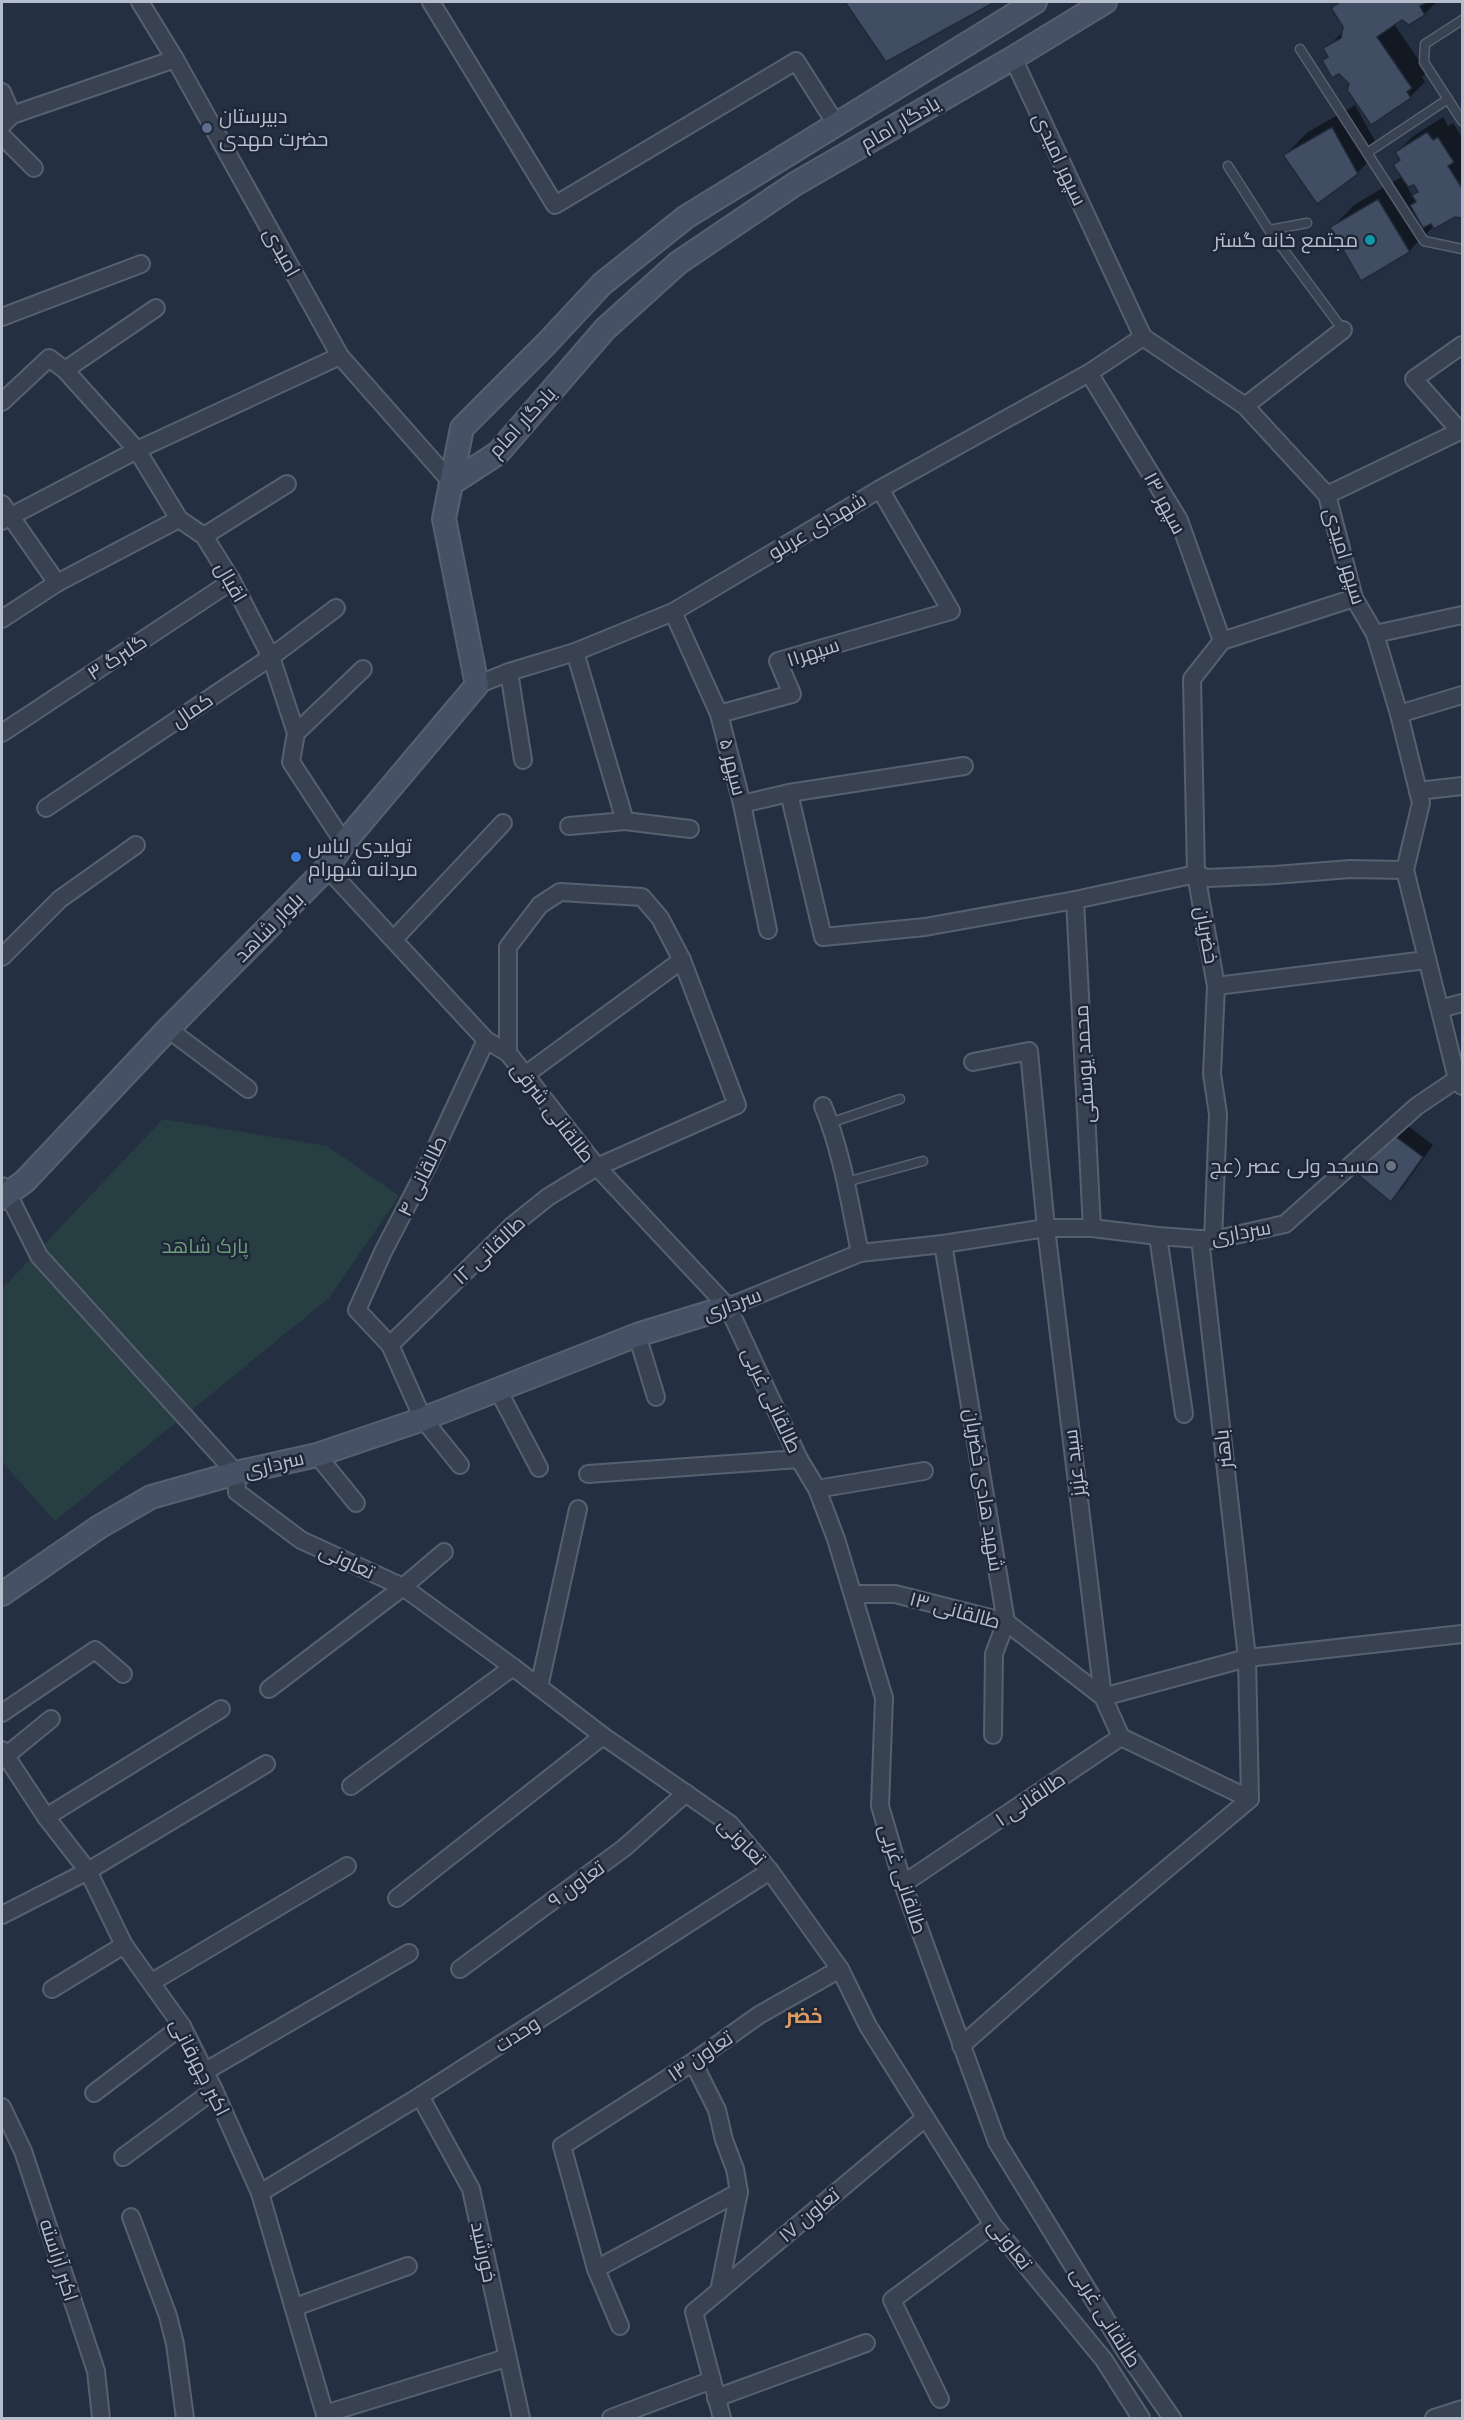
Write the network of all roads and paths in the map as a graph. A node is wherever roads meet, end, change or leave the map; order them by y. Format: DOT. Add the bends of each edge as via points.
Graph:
graph roads {
  1 [pos="140,2"];
  2 [pos="431,2"];
  3 [pos="1035,2"];
  4 [pos="1105,2"];
  5 [pos="1462,20"];
  6 [pos="1300,49"];
  7 [pos="1013,58"];
  8 [pos="175,59"];
  9 [pos="2,92"];
  10 [pos="1448,99"];
  11 [pos="7,120"];
  12 [pos="1462,121"];
  13 [pos="836,124"];
  14 [pos="2,136"];
  15 [pos="1367,153"];
  16 [pos="1228,166"];
  17 [pos="34,168"];
  18 [pos="1307,223"];
  19 [pos="1269,230"];
  20 [pos="1462,249"];
  21 [pos="141,264"];
  22 [pos="156,308"];
  23 [pos="2,317"];
  24 [pos="1343,330"];
  25 [pos="1143,337"];
  26 [pos="1462,345"];
  27 [pos="340,356"];
  28 [pos="65,370"];
  29 [pos="1089,373"];
  30 [pos="2,402"];
  31 [pos="1245,406"];
  32 [pos="137,450"];
  33 [pos="452,483"];
  34 [pos="287,484"];
  35 [pos="880,489"];
  36 [pos="1327,495"];
  37 [pos="4,514"];
  38 [pos="178,519"];
  39 [pos="204,536"];
  40 [pos="232,581"];
  41 [pos="57,583"];
  42 [pos="1354,598"];
  43 [pos="336,608"];
  44 [pos="673,612"];
  45 [pos="1462,615"];
  46 [pos="2,619"];
  47 [pos="1374,634"];
  48 [pos="1222,641"];
  49 [pos="575,652"];
  50 [pos="271,657"];
  51 [pos="363,669"];
  52 [pos="509,672"];
  53 [pos="477,685"];
  54 [pos="1462,695"];
  55 [pos="720,714"];
  56 [pos="1399,714"];
  57 [pos="2,733"];
  58 [pos="296,733"];
  59 [pos="523,760"];
  60 [pos="964,766"];
  61 [pos="1462,786"];
  62 [pos="1418,791"];
  63 [pos="789,793"];
  64 [pos="742,804"];
  65 [pos="46,807"];
  66 [pos="625,820"];
  67 [pos="503,823"];
  68 [pos="569,826"];
  69 [pos="690,829"];
  70 [pos="344,843"];
  71 [pos="136,845"];
  72 [pos="327,868"];
  73 [pos="1405,870"];
  74 [pos="1196,874"];
  75 [pos="1075,900"];
  76 [pos="768,930"];
  77 [pos="394,939"];
  78 [pos="2,957"];
  79 [pos="682,960"];
  80 [pos="1426,960"];
  81 [pos="1216,986"];
  82 [pos="1462,1003"];
  83 [pos="1440,1009"];
  84 [pos="168,1029"];
  85 [pos="486,1040"];
  86 [pos="508,1053"];
  87 [pos="973,1062"];
  88 [pos="525,1076"];
  89 [pos="1460,1083"];
  90 [pos="248,1089"];
  91 [pos="900,1099"];
  92 [pos="823,1106"];
  93 [pos="830,1123"];
  94 [pos="923,1161"];
  95 [pos="597,1167"];
  96 [pos="846,1182"];
  97 [pos="3,1192"];
  98 [pos="1046,1228"];
  99 [pos="1092,1228"];
  100 [pos="1158,1236"];
  101 [pos="1206,1239"];
  102 [pos="943,1244"];
  103 [pos="860,1253"];
  104 [pos="728,1307"];
  105 [pos="637,1335"];
  106 [pos="390,1345"];
  107 [pos="498,1390"];
  108 [pos="656,1397"];
  109 [pos="1184,1414"];
  110 [pos="423,1419"];
  111 [pos="317,1455"];
  112 [pos="799,1459"];
  113 [pos="460,1465"];
  114 [pos="539,1468"];
  115 [pos="924,1471"];
  116 [pos="236,1473"];
  117 [pos="588,1474"];
  118 [pos="817,1489"];
  119 [pos="357,1503"];
  120 [pos="578,1509"];
  121 [pos="444,1552"];
  122 [pos="404,1587"];
  123 [pos="2,1594"];
  124 [pos="854,1594"];
  125 [pos="1006,1622"];
  126 [pos="1462,1634"];
  127 [pos="1247,1658"];
  128 [pos="513,1667"];
  129 [pos="123,1674"];
  130 [pos="539,1687"];
  131 [pos="269,1689"];
  132 [pos="1103,1697"];
  133 [pos="221,1709"];
  134 [pos="2,1713"];
  135 [pos="51,1719"];
  136 [pos="993,1734"];
  137 [pos="603,1736"];
  138 [pos="1121,1737"];
  139 [pos="2,1755"];
  140 [pos="266,1764"];
  141 [pos="351,1786"];
  142 [pos="686,1793"];
  143 [pos="1250,1799"];
  144 [pos="46,1816"];
  145 [pos="347,1866"];
  146 [pos="88,1871"];
  147 [pos="770,1871"];
  148 [pos="903,1884"];
  149 [pos="397,1898"];
  150 [pos="2,1915"];
  151 [pos="124,1945"];
  152 [pos="409,1953"];
  153 [pos="460,1969"];
  154 [pos="840,1969"];
  155 [pos="152,1982"];
  156 [pos="52,1989"];
  157 [pos="182,2026"];
  158 [pos="961,2046"];
  159 [pos="693,2062"];
  160 [pos="204,2072"];
  161 [pos="214,2090"];
  162 [pos="94,2093"];
  163 [pos="420,2096"];
  164 [pos="2,2107"];
  165 [pos="925,2118"];
  166 [pos="123,2157"];
  167 [pos="739,2192"];
  168 [pos="260,2193"];
  169 [pos="131,2217"];
  170 [pos="993,2225"];
  171 [pos="408,2266"];
  172 [pos="596,2269"];
  173 [pos="719,2291"];
  174 [pos="295,2307"];
  175 [pos="620,2326"];
  176 [pos="866,2343"];
  177 [pos="1124,2349"];
  178 [pos="506,2358"];
  179 [pos="1104,2360"];
  180 [pos="712,2380"];
  181 [pos="716,2398"];
  182 [pos="940,2399"];
  183 [pos="1462,2409"];
  184 [pos="325,2416"];
  185 [pos="101,2418"];
  186 [pos="184,2418"];
  187 [pos="521,2418"];
  188 [pos="611,2418"];
  189 [pos="722,2418"];
  190 [pos="1141,2418"];
  191 [pos="1172,2418"];
  192 [pos="1434,2418"];
  1 -- 8 [label="street, امیدی"];
  2 -- 13 [label="street" via="555,205 796,61"];
  3 -- 13 [label="main road, یادگار امام"];
  4 -- 7 [label="main road, یادگار امام"];
  5 -- 10 [label="lane" via="1425,44 1424,62"];
  6 -- 15 [label="lane"];
  7 -- 25 [label="street, سپهر امیدی"];
  7 -- 33 [label="main road, یادگار امام" via="795,184 678,263 605,329 498,453"];
  8 -- 11 [label="street"];
  8 -- 27 [label="street, امیدی"];
  9 -- 11 [label="street"];
  10 -- 12 [label="lane"];
  10 -- 15 [label="lane"];
  13 -- 33 [label="main road, یادگار امام" via="686,217 602,284 462,428"];
  14 -- 17 [label="street"];
  15 -- 20 [label="lane" via="1424,241"];
  16 -- 19 [label="lane"];
  18 -- 19 [label="lane"];
  19 -- 24 [label="lane"];
  21 -- 23 [label="street"];
  22 -- 28 [label="street"];
  24 -- 31 [label="street"];
  25 -- 29 [label="street, شهدای عربلو"];
  25 -- 31 [label="street, سپهر امیدی"];
  26 -- 36 [label="street" via="1414,379 1460,431"];
  27 -- 32 [label="street"];
  27 -- 33 [label="street, امیدی"];
  28 -- 30 [label="street, اقبال" via="49,358"];
  28 -- 32 [label="street, اقبال"];
  29 -- 35 [label="street, شهدای عربلو"];
  29 -- 48 [label="street, سپهر ۱۳" via="1179,520"];
  31 -- 36 [label="street, سپهر امیدی"];
  32 -- 37 [label="street"];
  32 -- 38 [label="street, اقبال"];
  33 -- 53 [label="main road" via="444,519"];
  34 -- 39 [label="street"];
  35 -- 44 [label="street, شهدای عربلو"];
  35 -- 55 [label="street, سپهر۱۱" via="951,611 778,661 792,694"];
  36 -- 42 [label="street, سپهر امیدی"];
  37 -- 41 [label="street"];
  38 -- 39 [label="street, اقبال"];
  38 -- 41 [label="street"];
  39 -- 40 [label="street, اقبال"];
  40 -- 50 [label="street, اقبال"];
  40 -- 57 [label="street, گلبرگ ۳"];
  41 -- 46 [label="street"];
  42 -- 47 [label="street, سپهر امیدی"];
  42 -- 48 [label="street"];
  43 -- 50 [label="street, کمال"];
  44 -- 49 [label="street, شهدای عربلو"];
  44 -- 55 [label="street, سپهر ۵"];
  45 -- 47 [label="street"];
  47 -- 56 [label="street, سپهر امیدی"];
  48 -- 74 [label="street, خضریان" via="1192,679"];
  49 -- 52 [label="street, شهدای عربلو"];
  49 -- 66 [label="street"];
  50 -- 58 [label="street, اقبال"];
  50 -- 65 [label="street, کمال"];
  51 -- 58 [label="street"];
  52 -- 53 [label="street, شهدای عربلو"];
  52 -- 59 [label="street"];
  53 -- 70 [label="main road, بلوار شاهد"];
  54 -- 56 [label="street"];
  55 -- 64 [label="street, سپهر ۵"];
  56 -- 62 [label="street, سپهر امیدی"];
  58 -- 70 [label="street, اقبال" via="291,762"];
  60 -- 63 [label="street"];
  61 -- 62 [label="street"];
  62 -- 73 [label="street, سپهر امیدی" via="1421,803"];
  63 -- 64 [label="street"];
  63 -- 75 [label="street" via="823,937 925,927"];
  64 -- 76 [label="street, سپهر ۵"];
  66 -- 68 [label="street"];
  66 -- 69 [label="street"];
  67 -- 77 [label="street"];
  70 -- 72 [label="main road, بلوار شاهد"];
  71 -- 78 [label="street" via="60,899"];
  72 -- 77 [label="street, طالقانی شرقی"];
  72 -- 84 [label="main road, بلوار شاهد"];
  73 -- 74 [label="street" via="1350,869 1207,878"];
  73 -- 80 [label="street, سپهر امیدی"];
  74 -- 75 [label="street"];
  74 -- 81 [label="street, خضریان"];
  75 -- 99 [label="street, محمد یوسفی"];
  77 -- 85 [label="street, طالقانی شرقی"];
  79 -- 86 [label="street" via="660,918 642,897 560,892 540,905 508,947"];
  79 -- 88 [label="street"];
  79 -- 95 [label="street, طالقانی ۱۲" via="737,1105"];
  80 -- 81 [label="street"];
  80 -- 83 [label="street, سپهر امیدی"];
  81 -- 101 [label="street, خضریان" via="1212,1074 1218,1114"];
  82 -- 83 [label="street"];
  83 -- 89 [label="street, سپهر امیدی"];
  84 -- 90 [label="street"];
  84 -- 97 [label="main road, بلوار شاهد" via="25,1181"];
  85 -- 86 [label="street, طالقانی شرقی"];
  85 -- 106 [label="street, طالقانی ۴" via="357,1310"];
  86 -- 88 [label="street, طالقانی شرقی"];
  87 -- 98 [label="street, سید عزیز" via="1029,1052"];
  88 -- 95 [label="street, طالقانی شرقی"];
  89 -- 101 [label="street, سرداری" via="1417,1106 1285,1224"];
  91 -- 93 [label="lane"];
  92 -- 93 [label="street"];
  93 -- 96 [label="street"];
  94 -- 96 [label="lane"];
  95 -- 104 [label="street, طالقانی شرقی"];
  95 -- 106 [label="street, طالقانی ۱۲" via="548,1197 513,1225"];
  96 -- 103 [label="street"];
  97 -- 116 [label="street" via="39,1256"];
  98 -- 99 [label="street, سرداری"];
  98 -- 102 [label="street, سرداری"];
  98 -- 132 [label="street, سید عزیز"];
  99 -- 100 [label="street, سرداری"];
  100 -- 101 [label="street, سرداری"];
  100 -- 109 [label="street"];
  101 -- 127 [label="street, باهنر"];
  102 -- 103 [label="street, سرداری"];
  102 -- 125 [label="street, شهید هادی خضریان"];
  103 -- 104 [label="street, سرداری"];
  104 -- 105 [label="main road, سرداری"];
  104 -- 112 [label="street, طالقانی غربی"];
  105 -- 107 [label="main road, سرداری"];
  105 -- 108 [label="street"];
  106 -- 110 [label="street"];
  107 -- 110 [label="main road, سرداری"];
  107 -- 114 [label="street"];
  110 -- 111 [label="main road, سرداری"];
  110 -- 113 [label="street"];
  111 -- 116 [label="main road, سرداری"];
  111 -- 119 [label="street"];
  112 -- 117 [label="street"];
  112 -- 118 [label="street, طالقانی غربی"];
  115 -- 118 [label="street"];
  116 -- 122 [label="street, تعاونی" via="237,1492 301,1540"];
  116 -- 123 [label="main road, سرداری" via="151,1497 99,1527"];
  118 -- 124 [label="street, طالقانی غربی"];
  120 -- 130 [label="street"];
  121 -- 122 [label="street"];
  122 -- 128 [label="street, تعاونی"];
  122 -- 131 [label="street"];
  124 -- 125 [label="street, طالقانی ۱۳" via="896,1594"];
  124 -- 148 [label="street, طالقانی غربی" via="884,1698 880,1806"];
  125 -- 132 [label="street, طالقانی ۱۳"];
  125 -- 136 [label="street" via="994,1654"];
  126 -- 127 [label="street"];
  127 -- 132 [label="street"];
  127 -- 143 [label="street, باهنر"];
  128 -- 130 [label="street, تعاونی"];
  128 -- 141 [label="street"];
  129 -- 134 [label="street" via="95,1650"];
  130 -- 137 [label="street, تعاونی"];
  132 -- 138 [label="street"];
  133 -- 144 [label="street"];
  135 -- 139 [label="street"];
  137 -- 142 [label="street, تعاونی"];
  137 -- 149 [label="street"];
  138 -- 143 [label="street"];
  138 -- 148 [label="street, طالقانی ۱"];
  139 -- 144 [label="street, اکبر چهرقانی"];
  140 -- 146 [label="street"];
  142 -- 147 [label="street, تعاونی" via="730,1824"];
  142 -- 153 [label="street, تعاون ۹" via="624,1848"];
  143 -- 158 [label="street"];
  144 -- 146 [label="street, اکبر چهرقانی"];
  145 -- 155 [label="street"];
  146 -- 150 [label="street"];
  146 -- 151 [label="street, اکبر چهرقانی"];
  147 -- 154 [label="street, تعاونی"];
  147 -- 163 [label="street, وحدت"];
  148 -- 158 [label="street, طالقانی غربی"];
  151 -- 155 [label="street, اکبر چهرقانی"];
  151 -- 156 [label="street"];
  152 -- 160 [label="street"];
  154 -- 159 [label="street, تعاون ۱۳" via="759,2015"];
  154 -- 165 [label="street, تعاونی" via="868,2026"];
  155 -- 157 [label="street, اکبر چهرقانی"];
  157 -- 160 [label="street, اکبر چهرقانی"];
  157 -- 162 [label="street"];
  158 -- 177 [label="street, طالقانی غربی" via="997,2142"];
  159 -- 167 [label="street" via="717,2110"];
  159 -- 172 [label="street, تعاون ۱۳" via="562,2145"];
  160 -- 161 [label="street, اکبر چهرقانی"];
  161 -- 166 [label="street"];
  161 -- 168 [label="street, اکبر چهرقانی"];
  163 -- 168 [label="street, وحدت"];
  163 -- 178 [label="street, خورشید" via="471,2189"];
  164 -- 185 [label="street, اکبر آراسته" via="23,2151 96,2371"];
  165 -- 170 [label="street, تعاونی"];
  165 -- 173 [label="street, تعاون ۱۷"];
  167 -- 172 [label="street"];
  167 -- 173 [label="street"];
  168 -- 174 [label="street, اکبر چهرقانی"];
  169 -- 186 [label="street" via="168,2316"];
  170 -- 179 [label="street, تعاونی"];
  170 -- 182 [label="street" via="892,2300"];
  171 -- 174 [label="street"];
  172 -- 175 [label="street"];
  173 -- 180 [label="street, تعاون ۱۷" via="694,2312"];
  174 -- 184 [label="street, اکبر چهرقانی"];
  176 -- 181 [label="street"];
  177 -- 179 [label="street"];
  177 -- 191 [label="street, طالقانی غربی"];
  178 -- 184 [label="street"];
  178 -- 187 [label="street, خورشید"];
  179 -- 190 [label="street, طالقانی غربی"];
  180 -- 181 [label="street"];
  180 -- 188 [label="street"];
  181 -- 189 [label="street"];
  183 -- 192 [label="street"];
}
